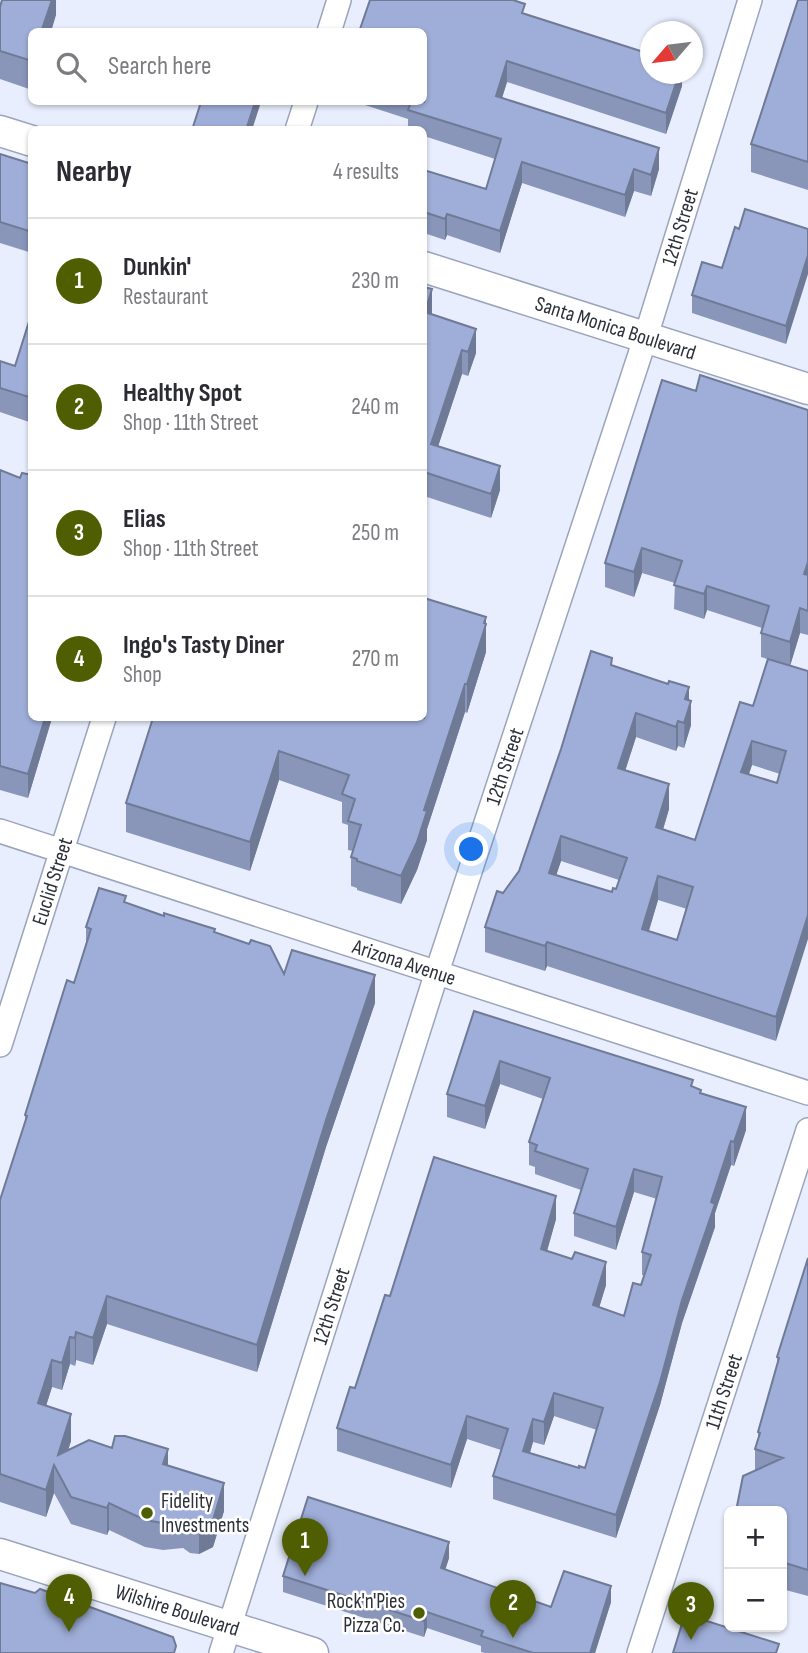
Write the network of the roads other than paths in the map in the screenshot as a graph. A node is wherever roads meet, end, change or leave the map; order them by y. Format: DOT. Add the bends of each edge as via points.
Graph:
graph roads {
  1 [pos="339,0"];
  2 [pos="750,0"];
  3 [pos="330,28"];
  4 [pos="305,105"];
  5 [pos="299,126"];
  6 [pos="0,131"];
  7 [pos="28,140"];
  8 [pos="427,268"];
  9 [pos="646,336"];
  10 [pos="808,389"];
  11 [pos="103,721"];
  12 [pos="0,831"];
  13 [pos="60,850"];
  14 [pos="437,972"];
  15 [pos="0,1045"];
  16 [pos="808,1093"];
  17 [pos="808,1130"];
  18 [pos="0,1554"];
  19 [pos="225,1640"];
  20 [pos="313,1653"];
  21 [pos="639,1653"];
  1 -- 3 [label="street"];
  2 -- 9 [label="street, 12th Street"];
  4 -- 5 [label="street"];
  6 -- 7 [label="main road"];
  8 -- 9 [label="main road, Santa Monica Boulevard"];
  9 -- 10 [label="main road, Santa Monica Boulevard"];
  9 -- 14 [label="street, 12th Street"];
  11 -- 13 [label="street, Euclid Street"];
  12 -- 13 [label="street, Arizona Avenue"];
  13 -- 14 [label="street, Arizona Avenue"];
  13 -- 15 [label="street, Euclid Street"];
  14 -- 16 [label="street, Arizona Avenue"];
  14 -- 19 [label="street, 12th Street"];
  17 -- 21 [label="street, 11th Street"];
  18 -- 19 [label="main road, Wilshire Boulevard"];
  19 -- 20 [label="main road, Wilshire Boulevard"];
}
